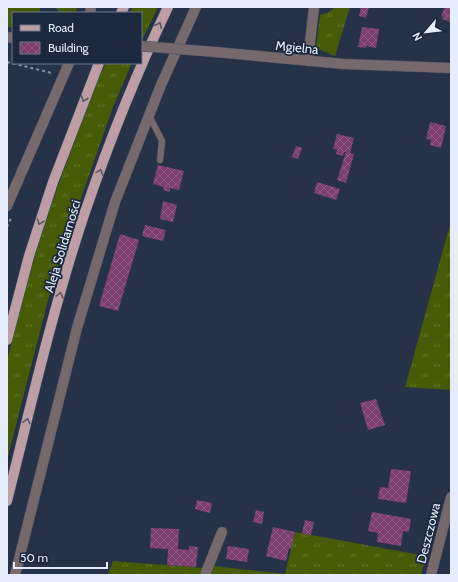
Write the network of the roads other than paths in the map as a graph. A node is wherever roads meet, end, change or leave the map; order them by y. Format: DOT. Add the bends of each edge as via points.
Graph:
graph roads {
  1 [pos="168,7"];
  2 [pos="196,7"];
  3 [pos="314,7"];
  4 [pos="142,46"];
  5 [pos="308,61"];
  6 [pos="142,63"];
  7 [pos="69,64"];
  8 [pos="99,64"];
  9 [pos="142,64"];
  10 [pos="451,68"];
  11 [pos="149,115"];
  12 [pos="160,160"];
  13 [pos="7,206"];
  14 [pos="7,340"];
  15 [pos="451,497"];
  16 [pos="7,501"];
  17 [pos="222,532"];
  18 [pos="14,575"];
  19 [pos="205,575"];
  20 [pos="431,575"];
  6 -- 1 [label="main road, Aleja Solidarności, one-way"];
  2 -- 11 [label="street"];
  3 -- 5 [label="street"];
  4 -- 5 [label="street, Mgielna, bridge"];
  5 -- 10 [label="street, Mgielna"];
  7 -- 13 [label="street"];
  8 -- 14 [label="main road, Aleja Solidarności, one-way" via="53,182 29,256"];
  16 -- 9 [label="main road, Aleja Solidarności, one-way" via="52,324 85,212"];
  11 -- 12 [label="lane" via="162,141"];
  11 -- 18 [label="street" via="114,202 100,246"];
  15 -- 20 [label="street, Deszczowa"];
  17 -- 19 [label="street"];
}
